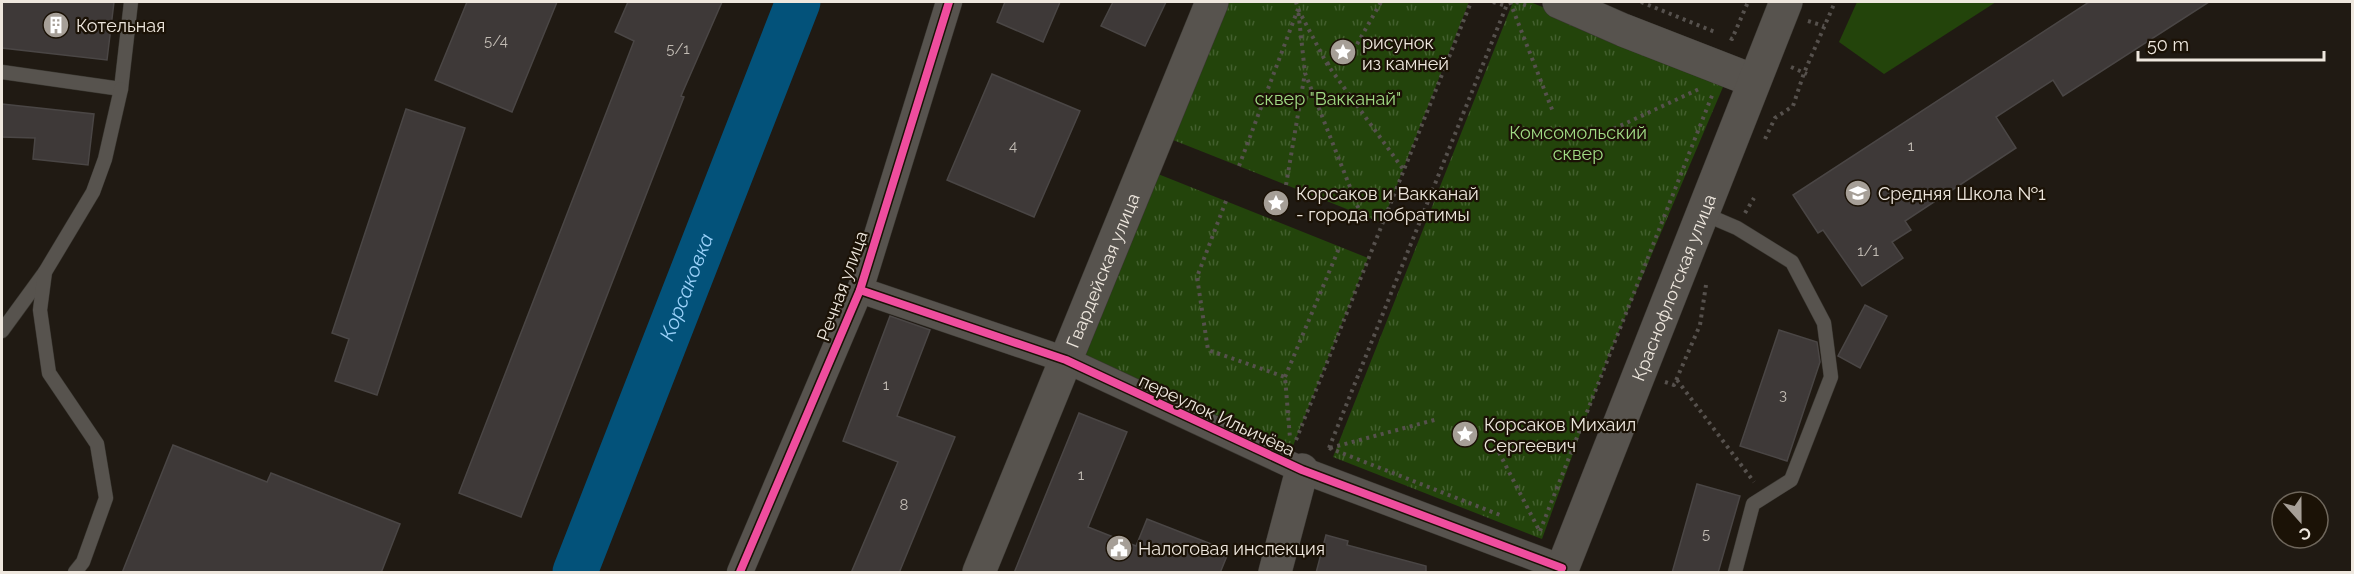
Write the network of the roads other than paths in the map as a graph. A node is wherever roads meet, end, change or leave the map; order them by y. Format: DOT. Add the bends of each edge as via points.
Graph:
graph roads {
  1 [pos="131,2"];
  2 [pos="949,2"];
  3 [pos="1212,2"];
  4 [pos="1786,2"];
  5 [pos="1549,6"];
  6 [pos="2,72"];
  7 [pos="1754,81"];
  8 [pos="121,89"];
  9 [pos="1702,213"];
  10 [pos="45,272"];
  11 [pos="860,290"];
  12 [pos="2,331"];
  13 [pos="1066,360"];
  14 [pos="1294,462"];
  15 [pos="1561,570"];
  16 [pos="75,573"];
  17 [pos="740,573"];
  18 [pos="979,573"];
  19 [pos="1275,573"];
  20 [pos="1735,573"];
  1 -- 8 [label="lane"];
  2 -- 11 [label="street, Речная улица"];
  3 -- 13 [label="main road, Гвардейская улица"];
  4 -- 7 [label="main road, Краснофлотская улица"];
  5 -- 7 [label="main road"];
  6 -- 8 [label="lane"];
  7 -- 9 [label="main road, Краснофлотская улица"];
  8 -- 10 [label="lane" via="93,192"];
  9 -- 15 [label="main road, Краснофлотская улица"];
  9 -- 20 [label="lane" via="1737,228 1792,262 1824,323 1831,377 1791,480 1753,504"];
  10 -- 12 [label="lane"];
  10 -- 16 [label="lane" via="40,310 50,373 97,444 106,498 83,562"];
  11 -- 13 [label="street, переулок Ильичёва"];
  11 -- 17 [label="street, Речная улица"];
  13 -- 14 [label="street, переулок Ильичёва"];
  13 -- 18 [label="main road, Гвардейская улица"];
  14 -- 15 [label="street, переулок Ильичёва"];
  14 -- 19 [label="main road"];
}
